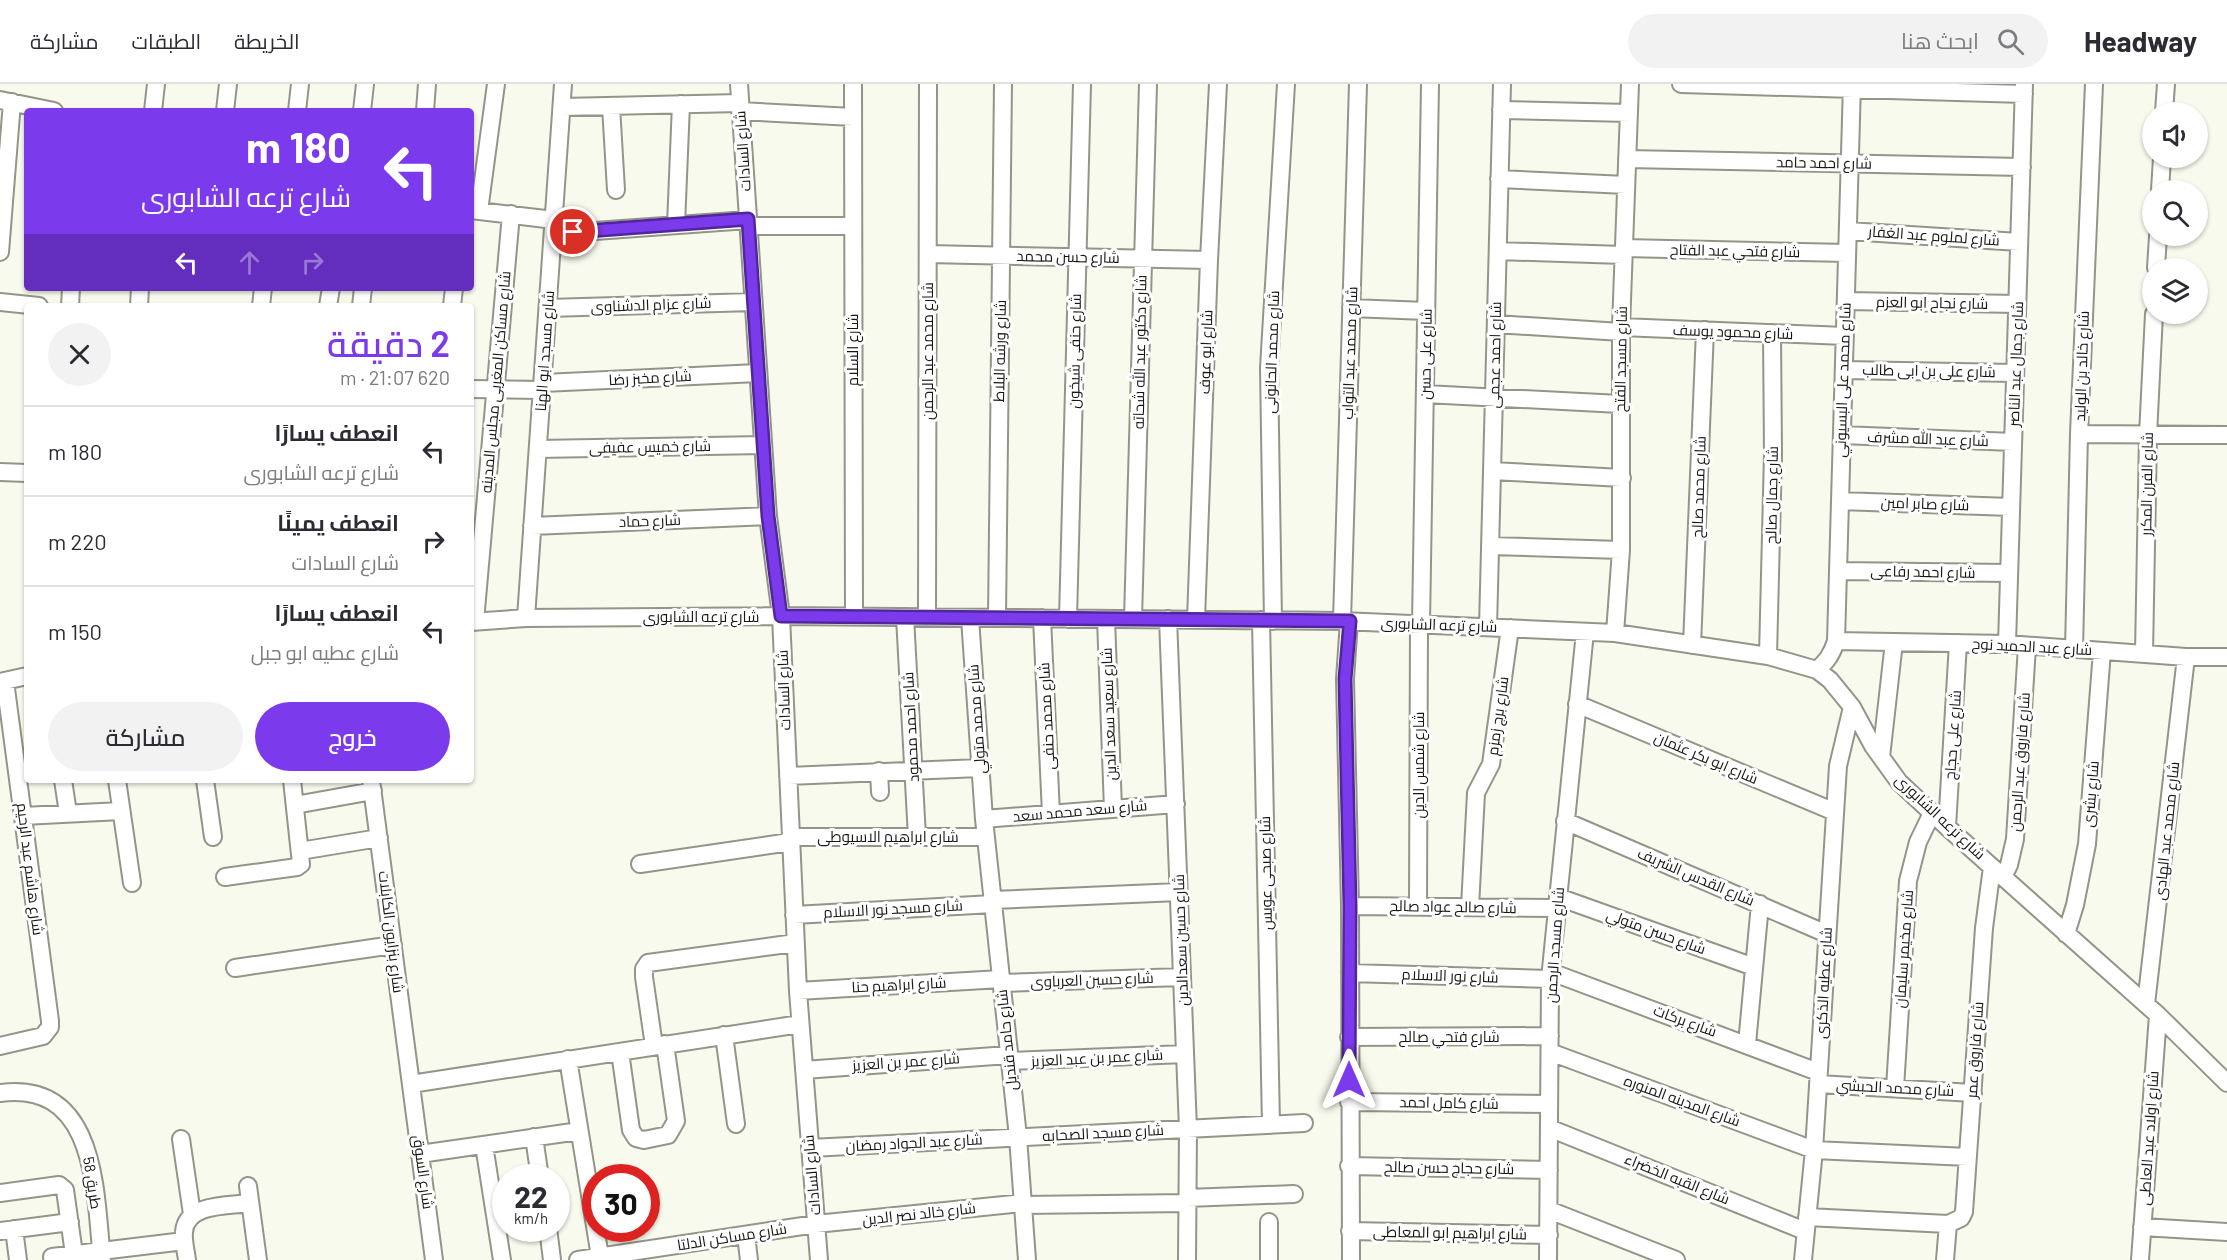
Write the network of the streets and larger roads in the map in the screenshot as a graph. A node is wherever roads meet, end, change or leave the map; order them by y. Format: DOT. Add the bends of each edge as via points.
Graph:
graph roads {
  1 [pos="156,84"];
  2 [pos="228,84"];
  3 [pos="300,84"];
  4 [pos="365,84"];
  5 [pos="427,84"];
  6 [pos="496,84"];
  7 [pos="564,84"];
  8 [pos="739,84"];
  9 [pos="853,84"];
  10 [pos="928,84"];
  11 [pos="1003,84"];
  12 [pos="1082,84"];
  13 [pos="1148,84"];
  14 [pos="1218,84"];
  15 [pos="1286,84"];
  16 [pos="1358,84"];
  17 [pos="1430,84"];
  18 [pos="1502,84"];
  19 [pos="1630,84"];
  20 [pos="1681,84"];
  21 [pos="2094,84"];
  22 [pos="2166,84"];
  23 [pos="1852,86"];
  24 [pos="2024,89"];
  25 [pos="6,101"];
  26 [pos="2165,102"];
  27 [pos="681,104"];
  28 [pos="611,106"];
  29 [pos="562,107"];
  30 [pos="740,107"];
  31 [pos="40,108"];
  32 [pos="153,108"];
  33 [pos="225,108"];
  34 [pos="297,108"];
  35 [pos="362,108"];
  36 [pos="425,108"];
  37 [pos="1501,110"];
  38 [pos="1629,113"];
  39 [pos="853,117"];
  40 [pos="1627,159"];
  41 [pos="1850,164"];
  42 [pos="2022,167"];
  43 [pos="1499,179"];
  44 [pos="1626,186"];
  45 [pos="616,190"];
  46 [pos="475,210"];
  47 [pos="511,214"];
  48 [pos="748,223"];
  49 [pos="676,225"];
  50 [pos="853,226"];
  51 [pos="554,227"];
  52 [pos="1848,231"];
  53 [pos="2019,242"];
  54 [pos="1498,251"];
  55 [pos="1624,251"];
  56 [pos="0,252"];
  57 [pos="1847,253"];
  58 [pos="928,254"];
  59 [pos="1001,255"];
  60 [pos="1078,257"];
  61 [pos="1142,259"];
  62 [pos="1209,260"];
  63 [pos="1846,301"];
  64 [pos="0,302"];
  65 [pos="753,302"];
  66 [pos="24,304"];
  67 [pos="2017,304"];
  68 [pos="548,308"];
  69 [pos="1351,308"];
  70 [pos="1426,311"];
  71 [pos="1496,324"];
  72 [pos="2154,324"];
  73 [pos="1621,329"];
  74 [pos="1705,330"];
  75 [pos="1772,333"];
  76 [pos="1845,336"];
  77 [pos="1844,370"];
  78 [pos="758,373"];
  79 [pos="2015,373"];
  80 [pos="542,386"];
  81 [pos="474,389"];
  82 [pos="495,389"];
  83 [pos="1425,394"];
  84 [pos="1494,398"];
  85 [pos="1620,404"];
  86 [pos="2079,434"];
  87 [pos="1842,435"];
  88 [pos="2148,435"];
  89 [pos="2227,435"];
  90 [pos="2013,442"];
  91 [pos="763,445"];
  92 [pos="538,449"];
  93 [pos="1492,471"];
  94 [pos="0,472"];
  95 [pos="24,474"];
  96 [pos="1622,478"];
  97 [pos="1840,501"];
  98 [pos="2011,507"];
  99 [pos="768,516"];
  100 [pos="532,526"];
  101 [pos="1490,546"];
  102 [pos="1622,550"];
  103 [pos="1838,571"];
  104 [pos="2009,573"];
  105 [pos="474,610"];
  106 [pos="781,616"];
  107 [pos="854,617"];
  108 [pos="905,617"];
  109 [pos="526,618"];
  110 [pos="927,618"];
  111 [pos="970,618"];
  112 [pos="997,618"];
  113 [pos="1042,618"];
  114 [pos="1068,619"];
  115 [pos="1106,619"];
  116 [pos="1133,619"];
  117 [pos="1168,619"];
  118 [pos="1196,620"];
  119 [pos="1267,620"];
  120 [pos="474,621"];
  121 [pos="1346,621"];
  122 [pos="1420,623"];
  123 [pos="1488,627"];
  124 [pos="1510,628"];
  125 [pos="1585,632"];
  126 [pos="1615,633"];
  127 [pos="1836,641"];
  128 [pos="1894,642"];
  129 [pos="1958,643"];
  130 [pos="2007,644"];
  131 [pos="1692,645"];
  132 [pos="2027,646"];
  133 [pos="2074,649"];
  134 [pos="2102,651"];
  135 [pos="2144,654"];
  136 [pos="1768,656"];
  137 [pos="2186,657"];
  138 [pos="2227,657"];
  139 [pos="1817,670"];
  140 [pos="24,677"];
  141 [pos="2,682"];
  142 [pos="1577,704"];
  143 [pos="1851,707"];
  144 [pos="1881,757"];
  145 [pos="8,768"];
  146 [pos="980,768"];
  147 [pos="914,770"];
  148 [pos="879,771"];
  149 [pos="788,776"];
  150 [pos="63,783"];
  151 [pos="117,783"];
  152 [pos="205,783"];
  153 [pos="292,783"];
  154 [pos="372,786"];
  155 [pos="880,792"];
  156 [pos="1176,804"];
  157 [pos="295,805"];
  158 [pos="1113,809"];
  159 [pos="121,811"];
  160 [pos="1835,812"];
  161 [pos="68,813"];
  162 [pos="1932,813"];
  163 [pos="1052,814"];
  164 [pos="23,816"];
  165 [pos="984,819"];
  166 [pos="1565,821"];
  167 [pos="1947,827"];
  168 [pos="213,837"];
  169 [pos="917,837"];
  170 [pos="986,837"];
  171 [pos="379,838"];
  172 [pos="790,839"];
  173 [pos="300,851"];
  174 [pos="640,864"];
  175 [pos="1998,872"];
  176 [pos="225,877"];
  177 [pos="132,883"];
  178 [pos="1179,892"];
  179 [pos="993,902"];
  180 [pos="1557,902"];
  181 [pos="1760,904"];
  182 [pos="1350,906"];
  183 [pos="1418,907"];
  184 [pos="1470,907"];
  185 [pos="794,915"];
  186 [pos="1827,934"];
  187 [pos="2066,934"];
  188 [pos="795,943"];
  189 [pos="393,945"];
  190 [pos="1754,967"];
  191 [pos="236,968"];
  192 [pos="1350,973"];
  193 [pos="1551,975"];
  194 [pos="1182,977"];
  195 [pos="1001,981"];
  196 [pos="798,991"];
  197 [pos="2152,1010"];
  198 [pos="800,1024"];
  199 [pos="724,1035"];
  200 [pos="1349,1037"];
  201 [pos="1550,1044"];
  202 [pos="1747,1044"];
  203 [pos="659,1045"];
  204 [pos="0,1046"];
  205 [pos="620,1052"];
  206 [pos="1185,1054"];
  207 [pos="1009,1058"];
  208 [pos="568,1059"];
  209 [pos="804,1070"];
  210 [pos="1818,1078"];
  211 [pos="2227,1083"];
  212 [pos="411,1084"];
  213 [pos="1895,1088"];
  214 [pos="0,1093"];
  215 [pos="1973,1093"];
  216 [pos="1349,1102"];
  217 [pos="1549,1104"];
  218 [pos="1304,1123"];
  219 [pos="736,1124"];
  220 [pos="1271,1125"];
  221 [pos="1549,1128"];
  222 [pos="1188,1129"];
  223 [pos="579,1131"];
  224 [pos="534,1137"];
  225 [pos="1018,1137"];
  226 [pos="181,1139"];
  227 [pos="484,1145"];
  228 [pos="810,1148"];
  229 [pos="1814,1150"];
  230 [pos="420,1154"];
  231 [pos="1968,1156"];
  232 [pos="538,1164"];
  233 [pos="1349,1166"];
  234 [pos="1549,1170"];
  235 [pos="0,1193"];
  236 [pos="1294,1194"];
  237 [pos="1187,1200"];
  238 [pos="1023,1204"];
  239 [pos="1549,1210"];
  240 [pos="192,1214"];
  241 [pos="70,1222"];
  242 [pos="1269,1222"];
  243 [pos="816,1224"];
  244 [pos="1806,1224"];
  245 [pos="1948,1224"];
  246 [pos="2142,1227"];
  247 [pos="7,1230"];
  248 [pos="1350,1231"];
  249 [pos="2227,1232"];
  250 [pos="746,1235"];
  251 [pos="1549,1235"];
  252 [pos="184,1241"];
  253 [pos="550,1242"];
  254 [pos="691,1243"];
  255 [pos="74,1254"];
  256 [pos="102,1255"];
  257 [pos="639,1255"];
  258 [pos="52,1257"];
  259 [pos="587,1259"];
  260 [pos="18,1260"];
  261 [pos="187,1260"];
  262 [pos="258,1260"];
  263 [pos="434,1260"];
  264 [pos="502,1260"];
  265 [pos="552,1260"];
  266 [pos="694,1260"];
  267 [pos="749,1260"];
  268 [pos="819,1260"];
  269 [pos="1027,1260"];
  270 [pos="1187,1260"];
  271 [pos="1269,1260"];
  272 [pos="1351,1260"];
  273 [pos="1548,1260"];
  274 [pos="1676,1260"];
  275 [pos="1803,1260"];
  276 [pos="1945,1260"];
  277 [pos="2140,1260"];
  1 -- 32 [label="street"];
  2 -- 33 [label="street"];
  3 -- 34 [label="street"];
  4 -- 35 [label="street"];
  5 -- 36 [label="street"];
  6 -- 46 [label="street"];
  7 -- 29 [label="street, شارع مسجد ابو الهنا"];
  8 -- 30 [label="street, شارع السادات"];
  9 -- 39 [label="street, شارع السلام"];
  10 -- 58 [label="street, شارع محمد عبد الرحمن"];
  11 -- 59 [label="street, شارع ورشه البلاط"];
  12 -- 60 [label="street, شارع حنفى شيخون"];
  13 -- 61 [label="street, شارع دكتور عبد الله شحاته"];
  14 -- 62 [label="street, شارع ابو عوف"];
  15 -- 119 [label="street, شارع محمد الحانونى" via="1269,369"];
  16 -- 69 [label="street, شارع محمد عبد التواب"];
  17 -- 70 [label="street, شارع على حسن"];
  18 -- 37 [label="street, شارع احمد عجمى"];
  19 -- 38 [label="street, شارع مسجد الفتح"];
  20 -- 23 [label="street"];
  21 -- 86 [label="street, شارع خالد بن الوليد"];
  22 -- 26 [label="street"];
  23 -- 24 [label="street"];
  23 -- 41 [label="street, شارع محمد على البسيوني"];
  24 -- 42 [label="street, شارع جمال عبد الناصر"];
  25 -- 31 [label="street"];
  25 -- 56 [label="street"];
  27 -- 28 [label="street"];
  27 -- 30 [label="street"];
  27 -- 49 [label="street"];
  28 -- 29 [label="street"];
  28 -- 45 [label="street"];
  29 -- 51 [label="street, شارع مسجد ابو الهنا"];
  30 -- 39 [label="street"];
  30 -- 48 [label="street, شارع السادات"];
  37 -- 38 [label="street"];
  37 -- 43 [label="street, شارع احمد عجمى"];
  38 -- 40 [label="street, شارع مسجد الفتح"];
  39 -- 50 [label="street, شارع السلام"];
  40 -- 41 [label="street, شارع احمد حامد"];
  40 -- 44 [label="street, شارع مسجد الفتح"];
  41 -- 42 [label="street, شارع احمد حامد"];
  41 -- 52 [label="street, شارع محمد على البسيوني"];
  42 -- 53 [label="street, شارع جمال عبد الناصر"];
  43 -- 44 [label="street"];
  43 -- 54 [label="street, شارع احمد عجمى"];
  44 -- 55 [label="street, شارع مسجد الفتح"];
  46 -- 47 [label="street"];
  47 -- 51 [label="street"];
  47 -- 82 [label="street, شارع مساكن المغربى مجلس المدينه"];
  48 -- 49 [label="street"];
  48 -- 50 [label="street"];
  48 -- 65 [label="street, شارع السادات"];
  49 -- 51 [label="street"];
  50 -- 107 [label="street, شارع السلام"];
  51 -- 68 [label="street, شارع مسجد ابو الهنا"];
  52 -- 53 [label="street, شارع لملوم عبد الغفار"];
  52 -- 57 [label="street, شارع محمد على البسيوني"];
  53 -- 67 [label="street, شارع جمال عبد الناصر"];
  54 -- 55 [label="street, شارع فتحي عبد الفتاح"];
  54 -- 71 [label="street, شارع احمد عجمى"];
  55 -- 57 [label="street, شارع فتحي عبد الفتاح"];
  55 -- 73 [label="street, شارع مسجد الفتح"];
  57 -- 63 [label="street, شارع محمد على البسيوني"];
  58 -- 59 [label="street, شارع حسن محمد"];
  58 -- 110 [label="street, شارع محمد عبد الرحمن"];
  59 -- 60 [label="street, شارع حسن محمد"];
  59 -- 112 [label="street, شارع ورشه البلاط"];
  60 -- 61 [label="street, شارع حسن محمد"];
  60 -- 114 [label="street, شارع حنفى شيخون"];
  61 -- 62 [label="street, شارع حسن محمد"];
  61 -- 116 [label="street, شارع دكتور عبد الله شحاته"];
  62 -- 118 [label="street, شارع ابو عوف"];
  63 -- 67 [label="street, شارع نجاح ابو العزم"];
  63 -- 76 [label="street, شارع محمد على البسيوني"];
  64 -- 66 [label="street"];
  65 -- 68 [label="street, شارع عزام الدشناوى"];
  65 -- 78 [label="street, شارع السادات"];
  67 -- 79 [label="street, شارع جمال عبد الناصر"];
  68 -- 80 [label="street, شارع مسجد ابو الهنا"];
  69 -- 70 [label="street"];
  69 -- 121 [label="street, شارع محمد عبد التواب"];
  70 -- 83 [label="street, شارع على حسن"];
  71 -- 73 [label="street, شارع محمود يوسف"];
  71 -- 84 [label="street, شارع احمد عجمى"];
  72 -- 88 [label="street, شارع الفرن المكرر"];
  73 -- 74 [label="street, شارع محمود يوسف"];
  73 -- 85 [label="street, شارع مسجد الفتح"];
  74 -- 75 [label="street, شارع محمود يوسف"];
  74 -- 131 [label="street, شارع محمد صالح"];
  75 -- 76 [label="street, شارع محمود يوسف"];
  75 -- 136 [label="street, شارع جمال صالح"];
  76 -- 77 [label="street, شارع محمد على البسيوني"];
  77 -- 79 [label="street, شارع على بن ابى طالب"];
  77 -- 87 [label="street, شارع محمد على البسيوني"];
  78 -- 80 [label="street, شارع مخبز رضا"];
  78 -- 91 [label="street, شارع السادات"];
  79 -- 90 [label="street, شارع جمال عبد الناصر"];
  80 -- 82 [label="street, شارع مخبز رضا"];
  80 -- 92 [label="street, شارع مسجد ابو الهنا"];
  81 -- 82 [label="street, شارع مخبز رضا"];
  82 -- 105 [label="street, شارع مساكن المغربى مجلس المدينه"];
  83 -- 84 [label="street"];
  83 -- 122 [label="street, شارع على حسن"];
  84 -- 85 [label="street"];
  84 -- 93 [label="street, شارع احمد عجمى"];
  85 -- 96 [label="street, شارع مسجد الفتح"];
  86 -- 88 [label="street"];
  86 -- 133 [label="street, شارع خالد بن الوليد"];
  87 -- 90 [label="street, شارع عبد الله مشرف"];
  87 -- 97 [label="street, شارع محمد على البسيوني"];
  88 -- 89 [label="street"];
  88 -- 135 [label="street, شارع الفرن المكرر"];
  90 -- 98 [label="street, شارع جمال عبد الناصر"];
  91 -- 92 [label="street, شارع خميس عفيفى"];
  91 -- 99 [label="street, شارع السادات"];
  92 -- 100 [label="street, شارع مسجد ابو الهنا"];
  93 -- 96 [label="street"];
  93 -- 101 [label="street, شارع احمد عجمى"];
  94 -- 95 [label="street"];
  96 -- 102 [label="street, شارع مسجد الفتح"];
  97 -- 98 [label="street, شارع صابر امين"];
  97 -- 103 [label="street, شارع محمد على البسيوني"];
  98 -- 104 [label="street, شارع جمال عبد الناصر"];
  99 -- 100 [label="street, شارع حماد"];
  99 -- 106 [label="street, شارع السادات"];
  100 -- 109 [label="street, شارع مسجد ابو الهنا"];
  101 -- 102 [label="street"];
  101 -- 123 [label="street, شارع احمد عجمى"];
  102 -- 126 [label="street, شارع مسجد الفتح"];
  103 -- 104 [label="street, شارع احمد رفاعى"];
  103 -- 127 [label="street, شارع محمد على البسيوني"];
  104 -- 130 [label="street, شارع جمال عبد الناصر"];
  106 -- 107 [label="street, شارع ترعه الشابورى"];
  106 -- 109 [label="street, شارع ترعه الشابورى"];
  106 -- 149 [label="street, شارع السادات"];
  107 -- 108 [label="street, شارع ترعه الشابورى"];
  108 -- 110 [label="street, شارع ترعه الشابورى"];
  108 -- 147 [label="street, شارع احمد محمود"];
  109 -- 120 [label="street, شارع ترعه الشابورى"];
  110 -- 111 [label="street, شارع ترعه الشابورى"];
  111 -- 112 [label="street, شارع ترعه الشابورى"];
  111 -- 146 [label="street, شارع محمد متولي"];
  112 -- 113 [label="street, شارع ترعه الشابورى"];
  113 -- 114 [label="street, شارع ترعه الشابورى"];
  113 -- 163 [label="street, شارع محمد حنفى"];
  114 -- 115 [label="street, شارع ترعه الشابورى"];
  115 -- 116 [label="street, شارع ترعه الشابورى"];
  115 -- 158 [label="street, شارع سعيد سعد الدين"];
  116 -- 117 [label="street, شارع ترعه الشابورى"];
  117 -- 118 [label="street, شارع ترعه الشابورى"];
  117 -- 156 [label="street, شارع حسين سعدالدين"];
  118 -- 119 [label="street, شارع ترعه الشابورى"];
  119 -- 121 [label="street, شارع ترعه الشابورى"];
  119 -- 220 [label="street, شارع صبحى عويس"];
  121 -- 122 [label="street, شارع ترعه الشابورى"];
  121 -- 182 [label="street, شارع محمد عبد التواب"];
  122 -- 123 [label="street, شارع ترعه الشابورى"];
  122 -- 183 [label="street, شارع شمس الدين"];
  123 -- 124 [label="street, شارع ترعه الشابورى"];
  124 -- 125 [label="street, شارع ترعه الشابورى"];
  124 -- 184 [label="street, شارع برج زمزم" via="1491,764 1475,799"];
  125 -- 126 [label="street, شارع ترعه الشابورى"];
  125 -- 142 [label="street, شارع مسجد الرحمن"];
  126 -- 131 [label="street, شارع ترعه الشابورى"];
  127 -- 128 [label="street, شارع عبد الحميد نوح"];
  127 -- 139 [label="street, شارع محمد على البسيوني" via="1833,652"];
  128 -- 129 [label="street, شارع عبد الحميد نوح"];
  128 -- 144 [label="street"];
  129 -- 130 [label="street, شارع عبد الحميد نوح"];
  129 -- 167 [label="street, شارع على حجاج"];
  130 -- 132 [label="street, شارع عبد الحميد نوح"];
  131 -- 136 [label="street, شارع ترعه الشابورى"];
  132 -- 133 [label="street, شارع عبد الحميد نوح"];
  132 -- 175 [label="street, شارع فاروق عبد الرحمن" via="2015,839 2013,852"];
  133 -- 134 [label="street, شارع عبد الحميد نوح"];
  134 -- 135 [label="street, شارع عبد الحميد نوح"];
  134 -- 187 [label="street, شارع بشرى" via="2087,844"];
  135 -- 137 [label="street, شارع عبد الحميد نوح"];
  136 -- 139 [label="street, شارع ترعه الشابورى"];
  137 -- 138 [label="street, شارع عبد الحميد نوح"];
  137 -- 197 [label="street, شارع محمد عبد الهادى"];
  139 -- 143 [label="street, شارع ترعه الشابورى"];
  140 -- 141 [label="street"];
  141 -- 145 [label="street, شارع هاشم عبد الرحيم"];
  142 -- 160 [label="street, شارع ابو بكر عثمان"];
  142 -- 166 [label="street, شارع مسجد الرحمن"];
  143 -- 144 [label="street, شارع ترعه الشابورى"];
  143 -- 160 [label="street, شارع عطيه الذكرى" via="1838,766"];
  144 -- 162 [label="street, شارع ترعه الشابورى" via="1899,782"];
  145 -- 164 [label="street, شارع هاشم عبد الرحيم"];
  146 -- 147 [label="street"];
  146 -- 165 [label="street, شارع محمد متولي"];
  147 -- 148 [label="street"];
  147 -- 169 [label="street, شارع احمد محمود"];
  148 -- 149 [label="street"];
  148 -- 155 [label="street"];
  149 -- 172 [label="street, شارع السادات"];
  150 -- 161 [label="street"];
  151 -- 159 [label="street"];
  152 -- 168 [label="street"];
  153 -- 157 [label="street"];
  154 -- 157 [label="street"];
  154 -- 171 [label="street, شارع بنزايون الكابلات"];
  156 -- 158 [label="street, شارع سعد محمد سعد"];
  156 -- 178 [label="street, شارع حسين سعدالدين"];
  157 -- 173 [label="street"];
  158 -- 163 [label="street, شارع سعد محمد سعد"];
  159 -- 161 [label="street"];
  159 -- 177 [label="street"];
  160 -- 186 [label="street, شارع عطيه الذكرى"];
  161 -- 164 [label="street"];
  162 -- 167 [label="street, شارع ترعه الشابورى"];
  162 -- 213 [label="street, شارع مخيمر سليمان" via="1918,842 1908,881"];
  163 -- 165 [label="street, شارع سعد محمد سعد"];
  164 -- 204 [label="street, شارع هاشم عبد الرحيم" via="50,1027 43,1036"];
  165 -- 170 [label="street, شارع حامد قنديل"];
  166 -- 180 [label="street, شارع مسجد الرحمن"];
  166 -- 181 [label="street, شارع القدس الشريف"];
  167 -- 175 [label="street, شارع ترعه الشابورى"];
  169 -- 170 [label="street, شارع ابراهيم الاسيوطى"];
  169 -- 172 [label="street, شارع ابراهيم الاسيوطى"];
  170 -- 179 [label="street, شارع حامد قنديل"];
  171 -- 173 [label="street"];
  171 -- 189 [label="street, شارع بنزايون الكابلات"];
  172 -- 174 [label="street, شارع ابراهيم الاسيوطى"];
  172 -- 185 [label="street, شارع السادات"];
  173 -- 176 [label="street" via="299,866"];
  175 -- 187 [label="street, شارع ترعه الشابورى"];
  175 -- 215 [label="street, شارع فاروق عمر" via="1984,928"];
  178 -- 179 [label="street, شارع مسجد نور الاسلام"];
  178 -- 194 [label="street, شارع حسين سعدالدين"];
  179 -- 185 [label="street, شارع مسجد نور الاسلام"];
  179 -- 195 [label="street, شارع حامد قنديل"];
  180 -- 184 [label="street, شارع صالح عواد صالح"];
  180 -- 190 [label="street, شارع حسن متولي"];
  180 -- 193 [label="street, شارع مسجد الرحمن"];
  181 -- 186 [label="street, شارع القدس الشريف"];
  181 -- 190 [label="street"];
  182 -- 183 [label="street, شارع صالح عواد صالح"];
  182 -- 192 [label="street, شارع محمد عبد التواب"];
  183 -- 184 [label="street, شارع صالح عواد صالح"];
  185 -- 188 [label="street, شارع السادات"];
  186 -- 210 [label="street, شارع عطيه الذكرى"];
  187 -- 197 [label="street, شارع ترعه الشابورى"];
  188 -- 196 [label="street, شارع السادات"];
  188 -- 203 [label="street" via="648,963 644,969"];
  189 -- 191 [label="street"];
  189 -- 212 [label="street, شارع بنزايون الكابلات"];
  190 -- 202 [label="street"];
  192 -- 193 [label="street, شارع نور الاسلام"];
  192 -- 200 [label="street, شارع محمد عبد التواب"];
  193 -- 201 [label="street, شارع مسجد الرحمن"];
  193 -- 202 [label="street, شارع بركات"];
  194 -- 195 [label="street, شارع حسين العرباوى"];
  194 -- 206 [label="street, شارع حسين سعدالدين"];
  195 -- 196 [label="street, شارع ابراهيم حنا"];
  195 -- 207 [label="street, شارع حامد قنديل"];
  196 -- 198 [label="street, شارع السادات"];
  197 -- 211 [label="street, شارع ترعه الشابورى"];
  197 -- 246 [label="street, شارع اولاد عبد العاطى"];
  198 -- 199 [label="street"];
  198 -- 209 [label="street, شارع السادات"];
  199 -- 203 [label="street"];
  199 -- 219 [label="street"];
  200 -- 201 [label="street, شارع فتحي صالح"];
  200 -- 216 [label="street, شارع محمد عبد التواب"];
  201 -- 217 [label="street, شارع مسجد الرحمن"];
  201 -- 229 [label="street, شارع المدينه المنوره"];
  202 -- 210 [label="street, شارع بركات"];
  203 -- 205 [label="street"];
  203 -- 205 [label="street" via="676,1113 674,1129 668,1135 644,1140 636,1138 629,1123"];
  205 -- 208 [label="street"];
  206 -- 207 [label="street, شارع عمر بن عبد العزيز"];
  206 -- 222 [label="street, شارع حسين سعدالدين"];
  207 -- 209 [label="street, شارع عمر بن العزيز"];
  207 -- 225 [label="street, شارع حامد قنديل"];
  208 -- 212 [label="street"];
  208 -- 223 [label="street"];
  209 -- 228 [label="street, شارع السادات"];
  210 -- 213 [label="street, شارع محمد الحبشي"];
  210 -- 229 [label="street, شارع عطيه الذكرى"];
  212 -- 230 [label="street, شارع السوق"];
  213 -- 215 [label="street, شارع محمد الحبشي"];
  214 -- 256 [label="street, طريق 58" via="38,1095 59,1106 75,1123 92,1167"];
  215 -- 231 [label="street, شارع فاروق عمر"];
  216 -- 217 [label="street, شارع كامل احمد"];
  216 -- 233 [label="street, شارع محمد عبد التواب"];
  217 -- 221 [label="street, شارع مسجد الرحمن"];
  218 -- 220 [label="street, شارع مسجد الصحابه"];
  220 -- 222 [label="street, شارع مسجد الصحابه"];
  221 -- 234 [label="street, شارع مسجد الرحمن"];
  221 -- 244 [label="street, شارع القبه الخضراء"];
  222 -- 225 [label="street, شارع مسجد الصحابه"];
  222 -- 237 [label="street, شارع حسين سعدالدين"];
  223 -- 224 [label="street"];
  223 -- 259 [label="street"];
  224 -- 227 [label="street"];
  224 -- 232 [label="street"];
  225 -- 228 [label="street, شارع عبد الجواد رمضان"];
  225 -- 238 [label="street, شارع حامد قنديل"];
  226 -- 240 [label="street"];
  227 -- 230 [label="street"];
  227 -- 264 [label="street"];
  228 -- 243 [label="street, شارع السادات"];
  229 -- 231 [label="street, شارع المدينه المنوره"];
  229 -- 244 [label="street, شارع عطيه الذكرى"];
  230 -- 263 [label="street, شارع السوق"];
  231 -- 245 [label="street, شارع فاروق عمر" via="1964,1212"];
  233 -- 234 [label="street, شارع حجاج حسن صالح"];
  233 -- 248 [label="street, شارع محمد عبد التواب"];
  234 -- 239 [label="street, شارع مسجد الرحمن"];
  235 -- 241 [label="street" via="59,1185 65,1190"];
  236 -- 237 [label="street, شارع خالد نصر الدين"];
  237 -- 238 [label="street, شارع خالد نصر الدين"];
  237 -- 270 [label="street, شارع حسين سعدالدين"];
  238 -- 243 [label="street, شارع خالد نصر الدين"];
  238 -- 269 [label="street, شارع حامد قنديل"];
  239 -- 251 [label="street, شارع مسجد الرحمن"];
  239 -- 274 [label="street"];
  240 -- 252 [label="street" via="186,1222"];
  240 -- 262 [label="street" via="249,1194"];
  241 -- 247 [label="street"];
  241 -- 255 [label="street"];
  242 -- 271 [label="street"];
  243 -- 250 [label="street, شارع مساكن الدلتا"];
  243 -- 268 [label="street, شارع السادات"];
  244 -- 245 [label="street, شارع القبه الخضراء"];
  244 -- 275 [label="street, شارع عطيه الذكرى"];
  245 -- 276 [label="street"];
  246 -- 249 [label="street"];
  246 -- 277 [label="street, شارع اولاد عبد العاطى"];
  247 -- 260 [label="street"];
  248 -- 251 [label="street, شارع ابراهيم ابو المعاطى"];
  248 -- 272 [label="street, شارع محمد عبد التواب"];
  250 -- 254 [label="street, شارع مساكن الدلتا"];
  250 -- 267 [label="street"];
  251 -- 273 [label="street, شارع مسجد الرحمن"];
  252 -- 256 [label="street"];
  252 -- 261 [label="street"];
  253 -- 265 [label="street"];
  254 -- 257 [label="street, شارع مساكن الدلتا"];
  254 -- 266 [label="street"];
  255 -- 256 [label="street"];
  255 -- 258 [label="street"];
  257 -- 259 [label="street, شارع مساكن الدلتا"];
}
